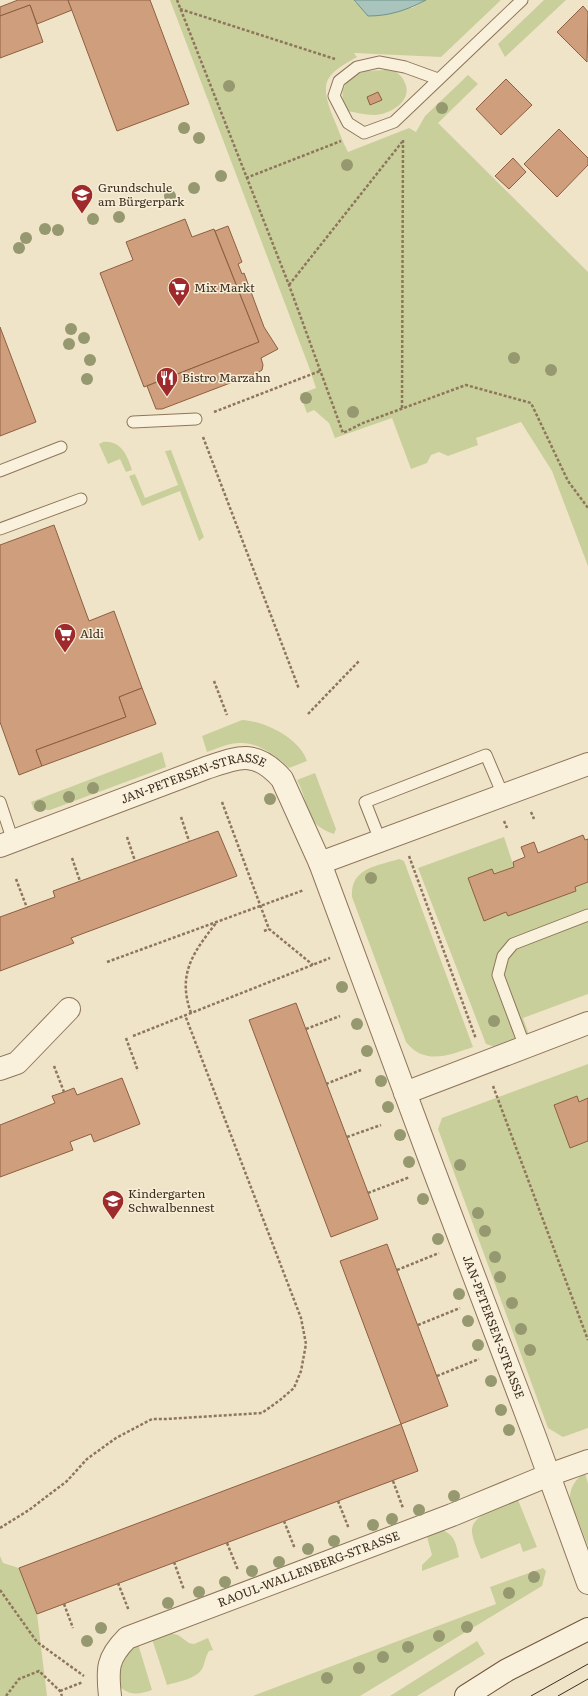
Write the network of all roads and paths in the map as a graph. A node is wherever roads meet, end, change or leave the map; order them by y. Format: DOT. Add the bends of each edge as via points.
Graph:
graph roads {
  1 [pos="177,0"];
  2 [pos="522,0"];
  3 [pos="179,9"];
  4 [pos="357,66"];
  5 [pos="438,80"];
  6 [pos="364,133"];
  7 [pos="246,178"];
  8 [pos="289,285"];
  9 [pos="320,371"];
  10 [pos="402,408"];
  11 [pos="196,418"];
  12 [pos="133,422"];
  13 [pos="62,447"];
  14 [pos="0,471"];
  15 [pos="81,499"];
  16 [pos="588,508"];
  17 [pos="0,529"];
  18 [pos="359,661"];
  19 [pos="214,681"];
  20 [pos="299,690"];
  21 [pos="308,714"];
  22 [pos="227,715"];
  23 [pos="588,764"];
  24 [pos="503,795"];
  25 [pos="0,802"];
  26 [pos="222,802"];
  27 [pos="181,817"];
  28 [pos="390,836"];
  29 [pos="127,837"];
  30 [pos="189,841"];
  31 [pos="7,844"];
  32 [pos="72,858"];
  33 [pos="136,861"];
  34 [pos="320,863"];
  35 [pos="16,879"];
  36 [pos="80,881"];
  37 [pos="294,894"];
  38 [pos="261,906"];
  39 [pos="27,908"];
  40 [pos="588,915"];
  41 [pos="216,922"];
  42 [pos="269,929"];
  43 [pos="264,931"];
  44 [pos="352,950"];
  45 [pos="107,962"];
  46 [pos="313,965"];
  47 [pos="69,1009"];
  48 [pos="191,1013"];
  49 [pos="186,1015"];
  50 [pos="340,1016"];
  51 [pos="588,1023"];
  52 [pos="306,1029"];
  53 [pos="133,1036"];
  54 [pos="126,1038"];
  55 [pos="478,1045"];
  56 [pos="525,1047"];
  57 [pos="54,1066"];
  58 [pos="0,1069"];
  59 [pos="361,1070"];
  60 [pos="138,1071"];
  61 [pos="492,1083"];
  62 [pos="326,1084"];
  63 [pos="64,1092"];
  64 [pos="405,1093"];
  65 [pos="382,1125"];
  66 [pos="347,1138"];
  67 [pos="402,1180"];
  68 [pos="368,1193"];
  69 [pos="432,1256"];
  70 [pos="397,1270"];
  71 [pos="453,1311"];
  72 [pos="418,1325"];
  73 [pos="587,1333"];
  74 [pos="588,1340"];
  75 [pos="472,1362"];
  76 [pos="437,1376"];
  77 [pos="588,1461"];
  78 [pos="548,1475"];
  79 [pos="0,1528"];
  80 [pos="588,1583"];
  81 [pos="0,1590"];
  82 [pos="64,1604"];
  83 [pos="73,1628"];
  84 [pos="588,1629"];
  85 [pos="60,1692"];
  86 [pos="6,1696"];
  87 [pos="62,1696"];
  88 [pos="110,1696"];
  89 [pos="466,1696"];
  1 -- 3 [label="path"];
  2 -- 5 [label="lane"];
  3 -- 4 [label="path"];
  3 -- 7 [label="path"];
  4 -- 5 [label="lane" via="379,62 405,67"];
  4 -- 6 [label="lane" via="339,81 334,96 348,123"];
  5 -- 6 [label="lane" via="394,122"];
  6 -- 7 [label="path"];
  7 -- 8 [label="path"];
  8 -- 9 [label="path"];
  8 -- 10 [label="path" via="402,142"];
  9 -- 10 [label="path" via="343,433"];
  9 -- 11 [label="path"];
  10 -- 16 [label="path" via="466,385 531,403 568,481"];
  11 -- 12 [label="lane"];
  11 -- 20 [label="path"];
  13 -- 14 [label="lane"];
  15 -- 17 [label="lane"];
  18 -- 21 [label="path"];
  19 -- 22 [label="path"];
  23 -- 24 [label="street"];
  24 -- 28 [label="street"];
  24 -- 28 [label="lane" via="486,755 365,802"];
  25 -- 31 [label="lane, JAN-PETERSEN-STRASSE"];
  26 -- 38 [label="path"];
  27 -- 30 [label="path"];
  28 -- 34 [label="street"];
  28 -- 55 [label="path"];
  29 -- 33 [label="path"];
  31 -- 34 [label="street, JAN-PETERSEN-STRASSE" via="238,757 252,758 274,770 282,779"];
  32 -- 36 [label="path"];
  34 -- 44 [label="street, JAN-PETERSEN-STRASSE"];
  35 -- 39 [label="path"];
  37 -- 38 [label="path"];
  38 -- 41 [label="path"];
  38 -- 42 [label="path"];
  40 -- 56 [label="lane" via="513,944 503,956 498,975"];
  41 -- 45 [label="path"];
  41 -- 48 [label="path" via="194,953 187,972 184,987"];
  42 -- 43 [label="path"];
  42 -- 46 [label="path"];
  44 -- 46 [label="path"];
  44 -- 64 [label="street, JAN-PETERSEN-STRASSE"];
  46 -- 48 [label="path"];
  47 -- 58 [label="street" via="17,1062"];
  48 -- 49 [label="path"];
  49 -- 53 [label="path"];
  49 -- 79 [label="path" via="301,1318 306,1344 301,1371 294,1388 262,1413 152,1419 116,1438 87,1458 67,1480 29,1510"];
  50 -- 52 [label="path"];
  51 -- 56 [label="street"];
  54 -- 60 [label="path"];
  56 -- 64 [label="street"];
  57 -- 63 [label="path"];
  59 -- 62 [label="path"];
  61 -- 73 [label="path"];
  64 -- 78 [label="street, JAN-PETERSEN-STRASSE"];
  65 -- 66 [label="path"];
  67 -- 68 [label="path"];
  69 -- 70 [label="path"];
  71 -- 72 [label="path"];
  73 -- 74 [label="path"];
  75 -- 76 [label="path"];
  77 -- 78 [label="street, RAOUL-WALLENBERG-STRASSE"];
  78 -- 80 [label="street, JAN-PETERSEN-STRASSE"];
  78 -- 88 [label="street, RAOUL-WALLENBERG-STRASSE" via="452,1515 127,1638 116,1650 110,1662"];
  81 -- 85 [label="path" via="38,1642 89,1680"];
  82 -- 83 [label="path"];
  84 -- 89 [label="street" via="507,1670"];
  85 -- 86 [label="path" via="39,1671 19,1679"];
  85 -- 87 [label="path"];
}
